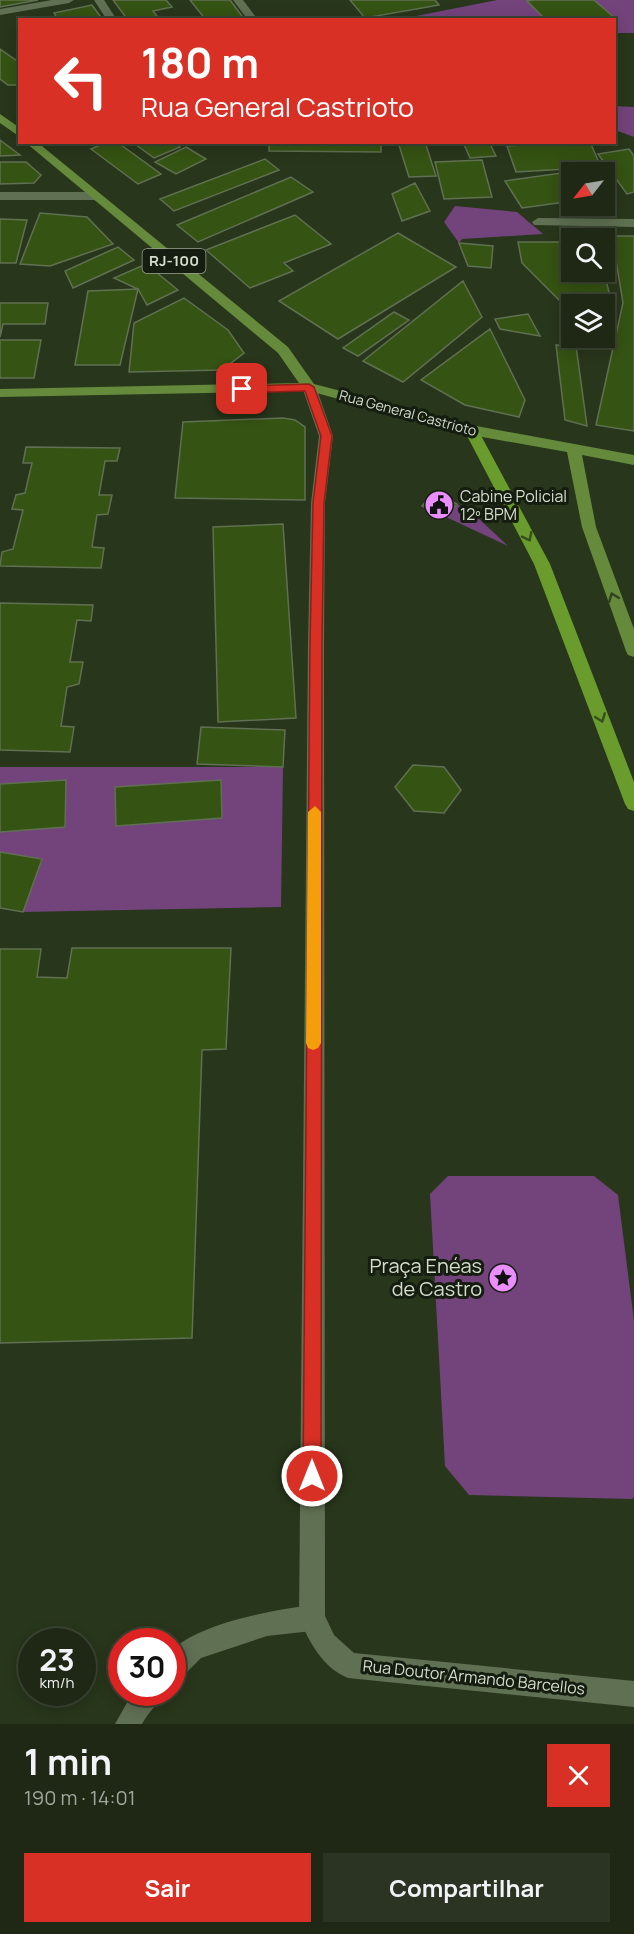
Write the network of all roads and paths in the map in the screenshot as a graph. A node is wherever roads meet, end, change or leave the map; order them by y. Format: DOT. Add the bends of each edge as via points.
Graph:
graph roads {
  1 [pos="69,0"];
  2 [pos="99,0"];
  3 [pos="238,0"];
  4 [pos="0,12"];
  5 [pos="111,18"];
  6 [pos="252,18"];
  7 [pos="0,117"];
  8 [pos="18,132"];
  9 [pos="32,144"];
  10 [pos="0,196"];
  11 [pos="94,196"];
  12 [pos="538,222"];
  13 [pos="634,223"];
  14 [pos="309,387"];
  15 [pos="0,393"];
  16 [pos="471,430"];
  17 [pos="574,450"];
  18 [pos="634,460"];
  19 [pos="634,651"];
  20 [pos="634,804"];
  21 [pos="312,1618"];
  22 [pos="186,1655"];
  23 [pos="634,1694"];
  24 [pos="137,1706"];
  25 [pos="128,1724"];
  1 -- 4 [label="street"];
  2 -- 5 [label="street"];
  3 -- 6 [label="street"];
  7 -- 8 [label="main road"];
  9 -- 11 [label="main road, RJ-100"];
  10 -- 11 [label="street"];
  11 -- 14 [label="main road, RJ-100" via="283,350"];
  12 -- 13 [label="street"];
  14 -- 15 [label="main road, Rua General Castrioto"];
  14 -- 16 [label="main road, Rua General Castrioto"];
  14 -- 21 [label="street, Rua Doutor Armando Barcellos" via="326,436 318,503 316,655"];
  16 -- 17 [label="main road, Rua General Castrioto"];
  16 -- 20 [label="highway, one-way" via="542,564"];
  17 -- 18 [label="main road, Rua General Castrioto"];
  19 -- 17 [label="main road, one-way" via="589,527"];
  21 -- 22 [label="street" via="267,1623 193,1648"];
  21 -- 23 [label="street, Rua Doutor Armando Barcellos" via="325,1644 348,1665"];
  24 -- 25 [label="street"];
}
